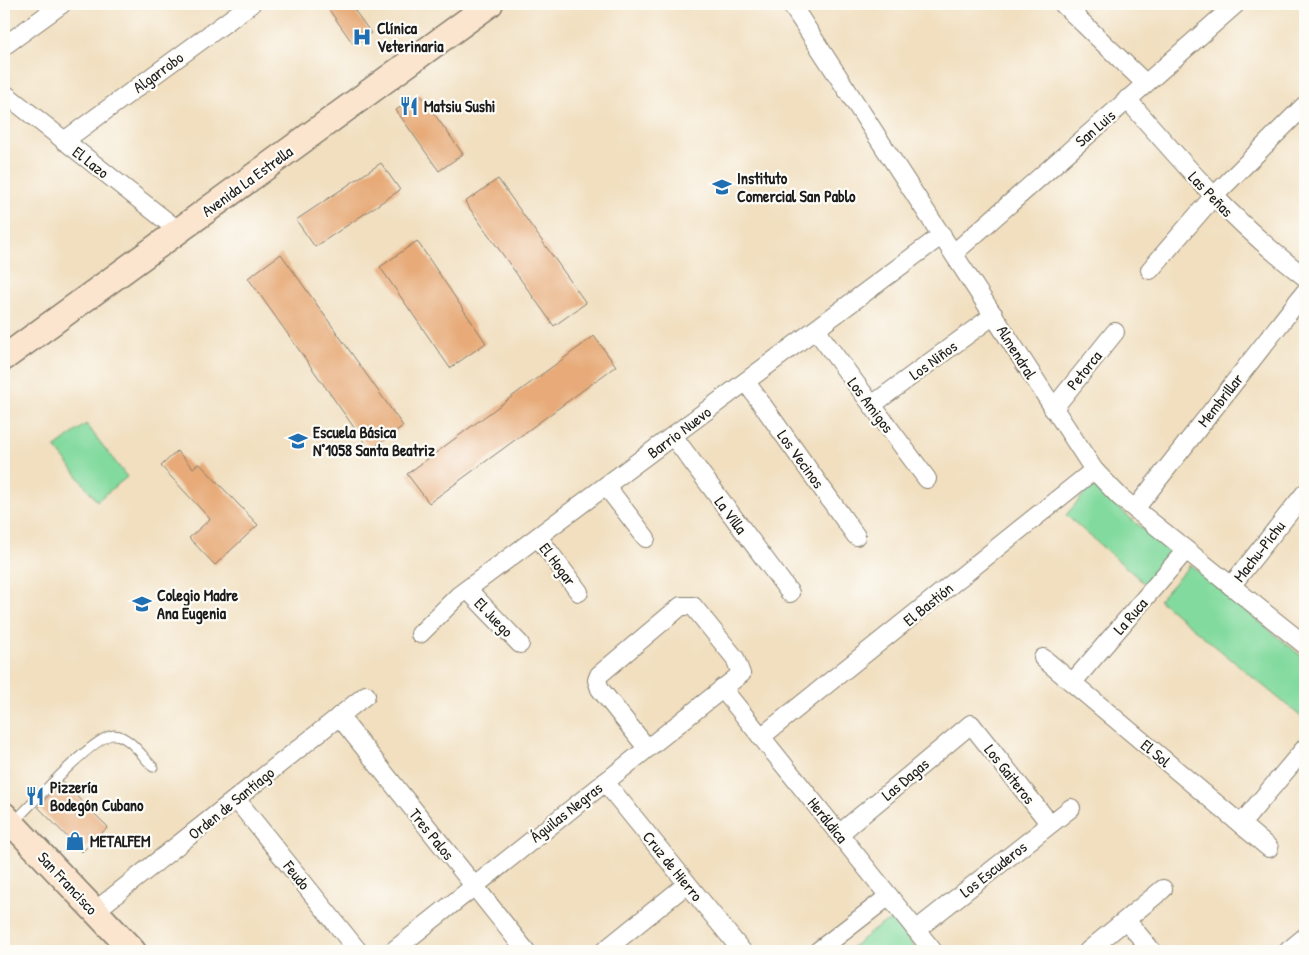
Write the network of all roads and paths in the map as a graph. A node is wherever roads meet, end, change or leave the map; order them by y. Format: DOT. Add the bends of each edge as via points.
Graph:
graph roads {
  1 [pos="62,4"];
  2 [pos="251,4"];
  3 [pos="490,4"];
  4 [pos="791,4"];
  5 [pos="1063,4"];
  6 [pos="1236,4"];
  7 [pos="4,46"];
  8 [pos="1145,84"];
  9 [pos="4,93"];
  10 [pos="1127,99"];
  11 [pos="1305,105"];
  12 [pos="64,141"];
  13 [pos="1213,197"];
  14 [pos="179,231"];
  15 [pos="942,235"];
  16 [pos="954,253"];
  17 [pos="1150,270"];
  18 [pos="1305,277"];
  19 [pos="1305,292"];
  20 [pos="994,315"];
  21 [pos="816,330"];
  22 [pos="1115,332"];
  23 [pos="4,358"];
  24 [pos="746,382"];
  25 [pos="872,405"];
  26 [pos="1052,409"];
  27 [pos="673,436"];
  28 [pos="1094,470"];
  29 [pos="927,479"];
  30 [pos="606,486"];
  31 [pos="1305,493"];
  32 [pos="1134,509"];
  33 [pos="856,536"];
  34 [pos="538,537"];
  35 [pos="646,538"];
  36 [pos="1186,550"];
  37 [pos="1232,586"];
  38 [pos="468,590"];
  39 [pos="579,592"];
  40 [pos="790,593"];
  41 [pos="420,634"];
  42 [pos="520,644"];
  43 [pos="1305,645"];
  44 [pos="1043,658"];
  45 [pos="1073,682"];
  46 [pos="722,688"];
  47 [pos="366,695"];
  48 [pos="339,716"];
  49 [pos="971,724"];
  50 [pos="761,737"];
  51 [pos="647,748"];
  52 [pos="1305,748"];
  53 [pos="153,767"];
  54 [pos="605,782"];
  55 [pos="236,799"];
  56 [pos="1071,808"];
  57 [pos="8,820"];
  58 [pos="1050,824"];
  59 [pos="1241,824"];
  60 [pos="839,834"];
  61 [pos="1269,848"];
  62 [pos="687,884"];
  63 [pos="474,886"];
  64 [pos="1163,890"];
  65 [pos="889,896"];
  66 [pos="95,911"];
  67 [pos="1126,920"];
  68 [pos="916,930"];
  69 [pos="1305,938"];
  70 [pos="133,951"];
  71 [pos="358,951"];
  72 [pos="392,951"];
  73 [pos="526,951"];
  74 [pos="604,951"];
  75 [pos="742,951"];
  76 [pos="818,951"];
  77 [pos="933,951"];
  78 [pos="1088,951"];
  79 [pos="1152,951"];
  80 [pos="1288,951"];
  1 -- 7 [label="street"];
  2 -- 12 [label="street, Algarrobo"];
  3 -- 14 [label="main road, Avenida La Estrella"];
  4 -- 15 [label="street, Almendral"];
  5 -- 8 [label="street"];
  6 -- 8 [label="street, San Luis"];
  8 -- 10 [label="street, San Luis"];
  9 -- 12 [label="street, El Lazo"];
  10 -- 13 [label="street, Las Peñas"];
  10 -- 16 [label="street, San Luis"];
  11 -- 13 [label="street"];
  12 -- 14 [label="street, El Lazo"];
  13 -- 17 [label="street"];
  13 -- 18 [label="street, Las Peñas" via="1248,231"];
  14 -- 23 [label="main road, Avenida La Estrella"];
  15 -- 16 [label="street, Almendral"];
  15 -- 21 [label="street, Barrio Nuevo"];
  16 -- 20 [label="street, Almendral"];
  19 -- 32 [label="street, Membrillar"];
  20 -- 25 [label="street, Los Niños"];
  20 -- 26 [label="street, Almendral"];
  21 -- 24 [label="street, Barrio Nuevo"];
  21 -- 25 [label="street, Los Amigos"];
  22 -- 26 [label="street, Petorca"];
  24 -- 27 [label="street, Barrio Nuevo"];
  24 -- 33 [label="street, Los Vecinos"];
  25 -- 29 [label="street, Los Amigos"];
  26 -- 28 [label="street, Almendral"];
  27 -- 30 [label="street, Barrio Nuevo"];
  27 -- 40 [label="street, La Villa"];
  28 -- 32 [label="street, Almendral"];
  28 -- 50 [label="street, El Bastión"];
  30 -- 34 [label="street, Barrio Nuevo"];
  30 -- 35 [label="street"];
  31 -- 37 [label="street, Machu-Pichu"];
  32 -- 36 [label="street, Almendral"];
  34 -- 38 [label="street, Barrio Nuevo"];
  34 -- 39 [label="street, El Hogar"];
  36 -- 37 [label="street, Almendral"];
  36 -- 45 [label="street, La Ruca"];
  37 -- 43 [label="street, Almendral"];
  38 -- 41 [label="street, Barrio Nuevo" via="449,604"];
  38 -- 42 [label="street, El Juego"];
  44 -- 45 [label="street, El Sol"];
  45 -- 59 [label="street, El Sol"];
  46 -- 50 [label="street, Heráldica"];
  46 -- 51 [label="street, Águilas Negras"];
  46 -- 51 [label="street, Águilas Negras" via="741,674 735,658 697,608 689,604 681,606 602,671 597,680 600,689"];
  47 -- 48 [label="street, Orden de Santiago"];
  48 -- 55 [label="street, Orden de Santiago"];
  48 -- 63 [label="street, Tres Palos"];
  49 -- 58 [label="street, Los Gaiteros"];
  49 -- 60 [label="street, Las Dagas"];
  50 -- 60 [label="street, Heráldica"];
  51 -- 54 [label="street, Águilas Negras"];
  52 -- 59 [label="street"];
  53 -- 57 [label="lane" via="124,738 108,735"];
  54 -- 62 [label="street, Cruz de Hierro"];
  54 -- 63 [label="street, Águilas Negras"];
  55 -- 66 [label="street, Orden de Santiago"];
  55 -- 71 [label="street, Feudo"];
  56 -- 58 [label="street, Los Escuderos"];
  57 -- 66 [label="main road, San Francisco"];
  58 -- 68 [label="street, Los Escuderos"];
  59 -- 61 [label="street, El Sol"];
  60 -- 65 [label="street, Heráldica"];
  62 -- 74 [label="street"];
  62 -- 75 [label="street, Cruz de Hierro"];
  63 -- 72 [label="street, Águilas Negras"];
  63 -- 73 [label="street, Tres Palos"];
  64 -- 67 [label="street"];
  65 -- 68 [label="street, Heráldica"];
  65 -- 76 [label="street"];
  66 -- 70 [label="main road, San Francisco"];
  67 -- 78 [label="street"];
  67 -- 79 [label="street"];
  68 -- 77 [label="street, Heráldica"];
  69 -- 80 [label="street"];
}
